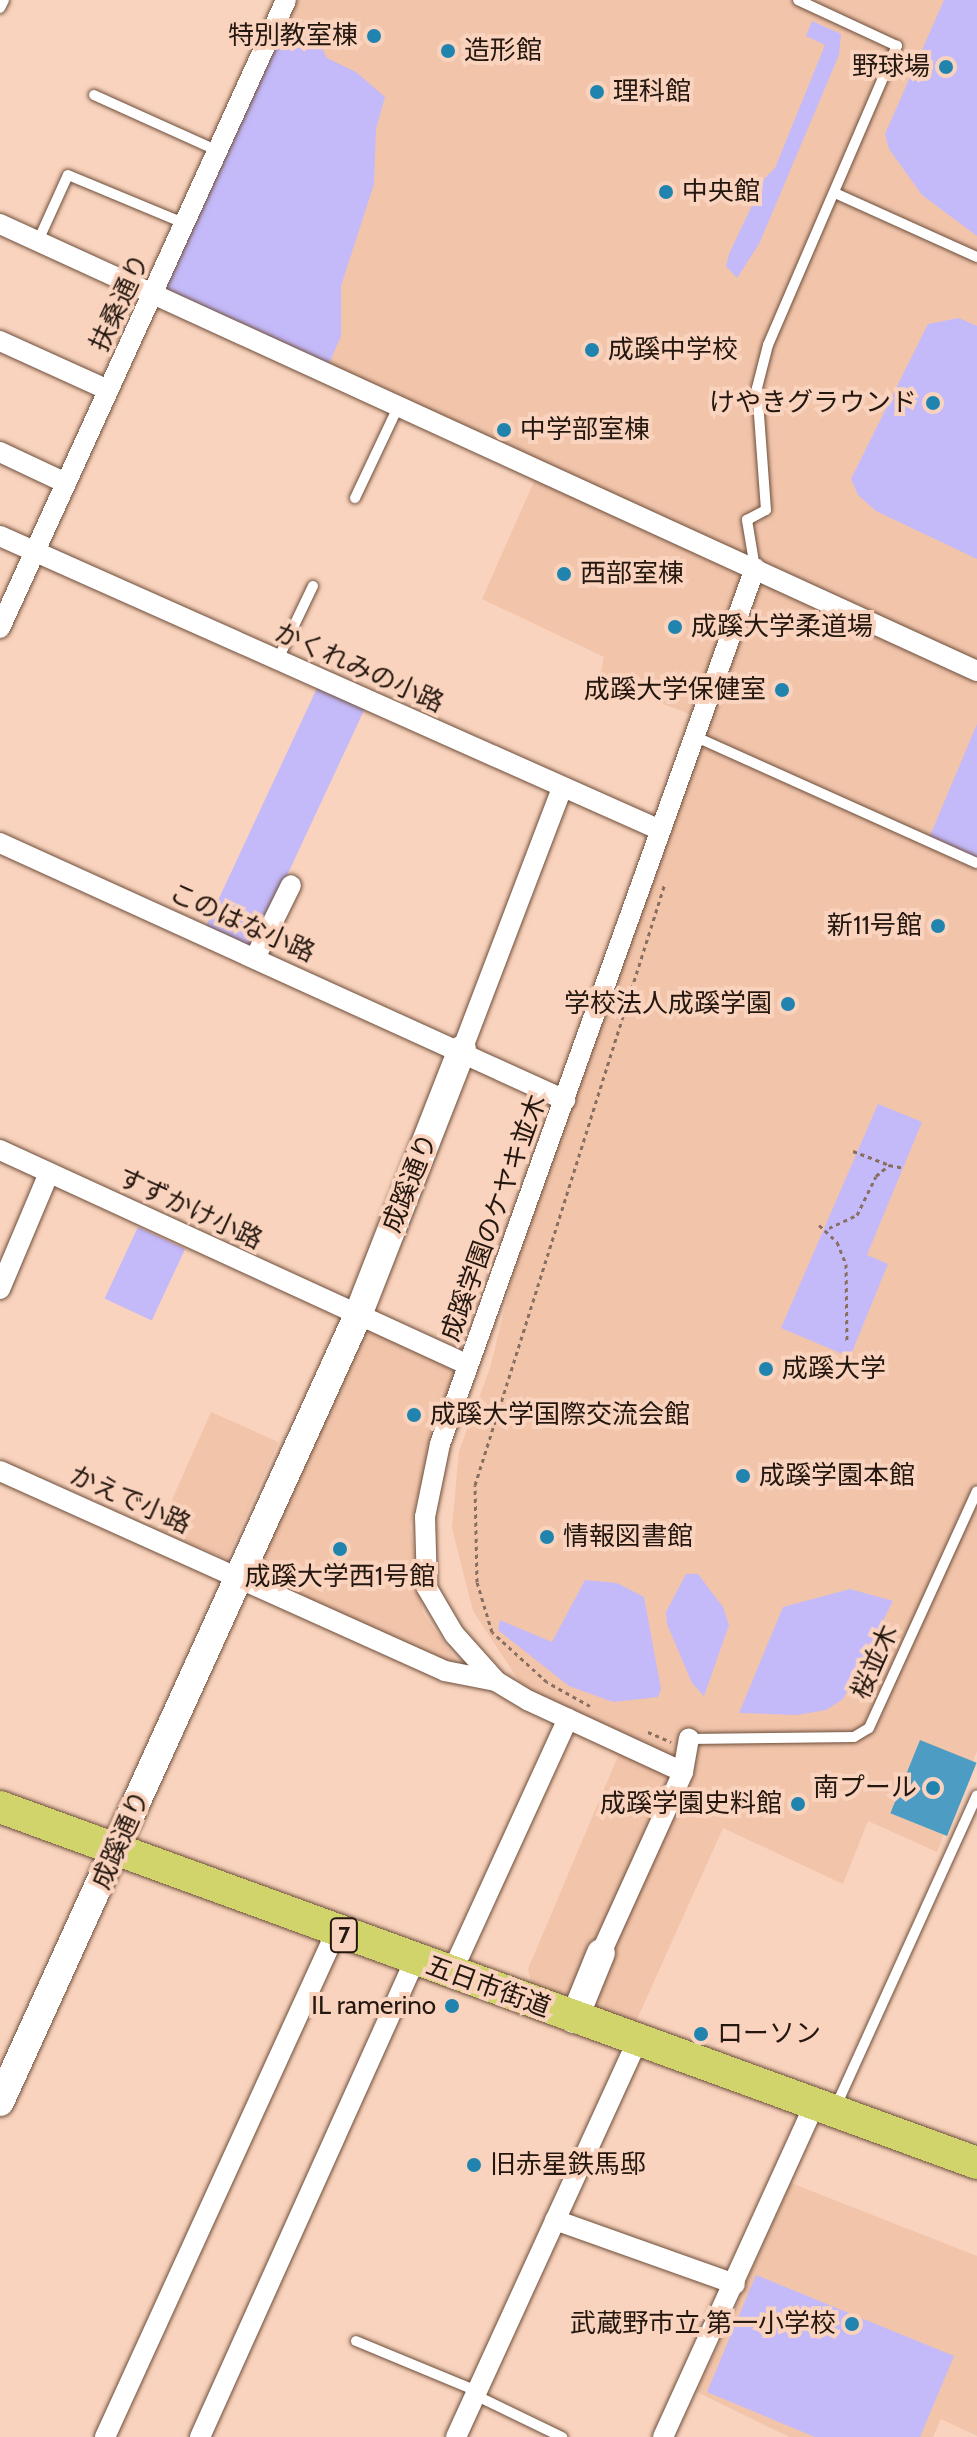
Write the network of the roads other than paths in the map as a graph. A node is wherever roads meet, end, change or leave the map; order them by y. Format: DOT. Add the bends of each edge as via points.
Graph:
graph roads {
  1 [pos="4,0"];
  2 [pos="286,0"];
  3 [pos="798,0"];
  4 [pos="0,8"];
  5 [pos="94,95"];
  6 [pos="218,151"];
  7 [pos="835,193"];
  8 [pos="0,224"];
  9 [pos="186,224"];
  10 [pos="38,241"];
  11 [pos="977,257"];
  12 [pos="156,292"];
  13 [pos="0,341"];
  14 [pos="108,390"];
  15 [pos="399,405"];
  16 [pos="0,452"];
  17 [pos="66,483"];
  18 [pos="355,498"];
  19 [pos="0,536"];
  20 [pos="36,553"];
  21 [pos="755,568"];
  22 [pos="313,586"];
  23 [pos="0,628"];
  24 [pos="278,659"];
  25 [pos="977,671"];
  26 [pos="694,736"];
  27 [pos="562,788"];
  28 [pos="660,830"];
  29 [pos="0,843"];
  30 [pos="977,863"];
  31 [pos="291,885"];
  32 [pos="255,958"];
  33 [pos="462,1050"];
  34 [pos="565,1100"];
  35 [pos="0,1150"];
  36 [pos="49,1173"];
  37 [pos="0,1289"];
  38 [pos="358,1315"];
  39 [pos="468,1365"];
  40 [pos="0,1471"];
  41 [pos="977,1491"];
  42 [pos="238,1576"];
  43 [pos="496,1681"];
  44 [pos="568,1719"];
  45 [pos="689,1739"];
  46 [pos="683,1772"];
  47 [pos="977,1795"];
  48 [pos="0,1807"];
  49 [pos="116,1851"];
  50 [pos="336,1932"];
  51 [pos="601,1953"];
  52 [pos="415,1960"];
  53 [pos="451,1974"];
  54 [pos="574,2019"];
  55 [pos="636,2043"];
  56 [pos="0,2102"];
  57 [pos="824,2109"];
  58 [pos="976,2161"];
  59 [pos="555,2220"];
  60 [pos="735,2284"];
  61 [pos="356,2341"];
  62 [pos="476,2393"];
  63 [pos="105,2437"];
  64 [pos="200,2437"];
  65 [pos="456,2437"];
  66 [pos="562,2437"];
  67 [pos="663,2437"];
  1 -- 4 [label="lane"];
  2 -- 6 [label="street, 扶桑通り"];
  3 -- 7 [label="lane" via="897,46"];
  5 -- 6 [label="lane"];
  6 -- 9 [label="street, 扶桑通り"];
  7 -- 11 [label="lane"];
  7 -- 21 [label="lane" via="785,299 757,388 768,490 766,510 747,520"];
  8 -- 10 [label="street"];
  9 -- 10 [label="lane" via="68,175"];
  9 -- 12 [label="street, 扶桑通り"];
  10 -- 12 [label="street"];
  12 -- 14 [label="street, 扶桑通り"];
  12 -- 15 [label="street"];
  13 -- 14 [label="street"];
  14 -- 17 [label="street, 扶桑通り"];
  15 -- 18 [label="lane"];
  15 -- 21 [label="street"];
  16 -- 17 [label="street"];
  17 -- 20 [label="street, 扶桑通り"];
  19 -- 20 [label="street, かくれみの小路"];
  20 -- 23 [label="street, 扶桑通り"];
  20 -- 24 [label="street, かくれみの小路"];
  21 -- 25 [label="street"];
  21 -- 26 [label="street, 成蹊学園のケヤキ並木"];
  22 -- 24 [label="lane"];
  24 -- 27 [label="street, かくれみの小路"];
  26 -- 28 [label="street, 成蹊学園のケヤキ並木"];
  26 -- 30 [label="lane"];
  27 -- 28 [label="street, かくれみの小路"];
  27 -- 33 [label="street"];
  28 -- 34 [label="street, 成蹊学園のケヤキ並木"];
  29 -- 32 [label="street, このはな小路"];
  31 -- 32 [label="street"];
  32 -- 33 [label="street, このはな小路"];
  33 -- 34 [label="street, このはな小路"];
  33 -- 38 [label="street, 成蹊通り"];
  34 -- 39 [label="street, 成蹊学園のケヤキ並木"];
  35 -- 36 [label="street, すずかけ小路"];
  36 -- 37 [label="street"];
  36 -- 38 [label="street, すずかけ小路"];
  38 -- 39 [label="street, すずかけ小路"];
  38 -- 42 [label="street, 成蹊通り"];
  39 -- 43 [label="street, 成蹊学園のケヤキ並木" via="430,1479 427,1588 454,1634"];
  40 -- 42 [label="street, かえで小路"];
  41 -- 45 [label="lane, 桜並木" via="869,1728 854,1737"];
  42 -- 43 [label="street, かえで小路" via="445,1671"];
  42 -- 49 [label="street, 成蹊通り"];
  43 -- 44 [label="street, 成蹊学園のケヤキ並木"];
  44 -- 46 [label="street, 成蹊学園のケヤキ並木"];
  44 -- 53 [label="street"];
  45 -- 46 [label="street"];
  46 -- 51 [label="street"];
  47 -- 57 [label="lane"];
  48 -- 49 [label="main road, 五日市街道 / 7"];
  49 -- 50 [label="main road, 五日市街道 / 7"];
  49 -- 56 [label="street, 成蹊通り"];
  50 -- 52 [label="main road, 五日市街道 / 7"];
  50 -- 63 [label="street"];
  51 -- 54 [label="street"];
  52 -- 53 [label="main road, 五日市街道 / 7"];
  52 -- 64 [label="street"];
  53 -- 54 [label="main road, 五日市街道 / 7"];
  54 -- 55 [label="main road, 五日市街道 / 7"];
  55 -- 57 [label="main road, 五日市街道 / 7"];
  55 -- 59 [label="street"];
  57 -- 58 [label="main road, 五日市街道 / 7"];
  57 -- 60 [label="street"];
  59 -- 60 [label="street"];
  59 -- 62 [label="street"];
  60 -- 67 [label="street"];
  61 -- 62 [label="lane"];
  62 -- 65 [label="street"];
  62 -- 66 [label="lane"];
}
